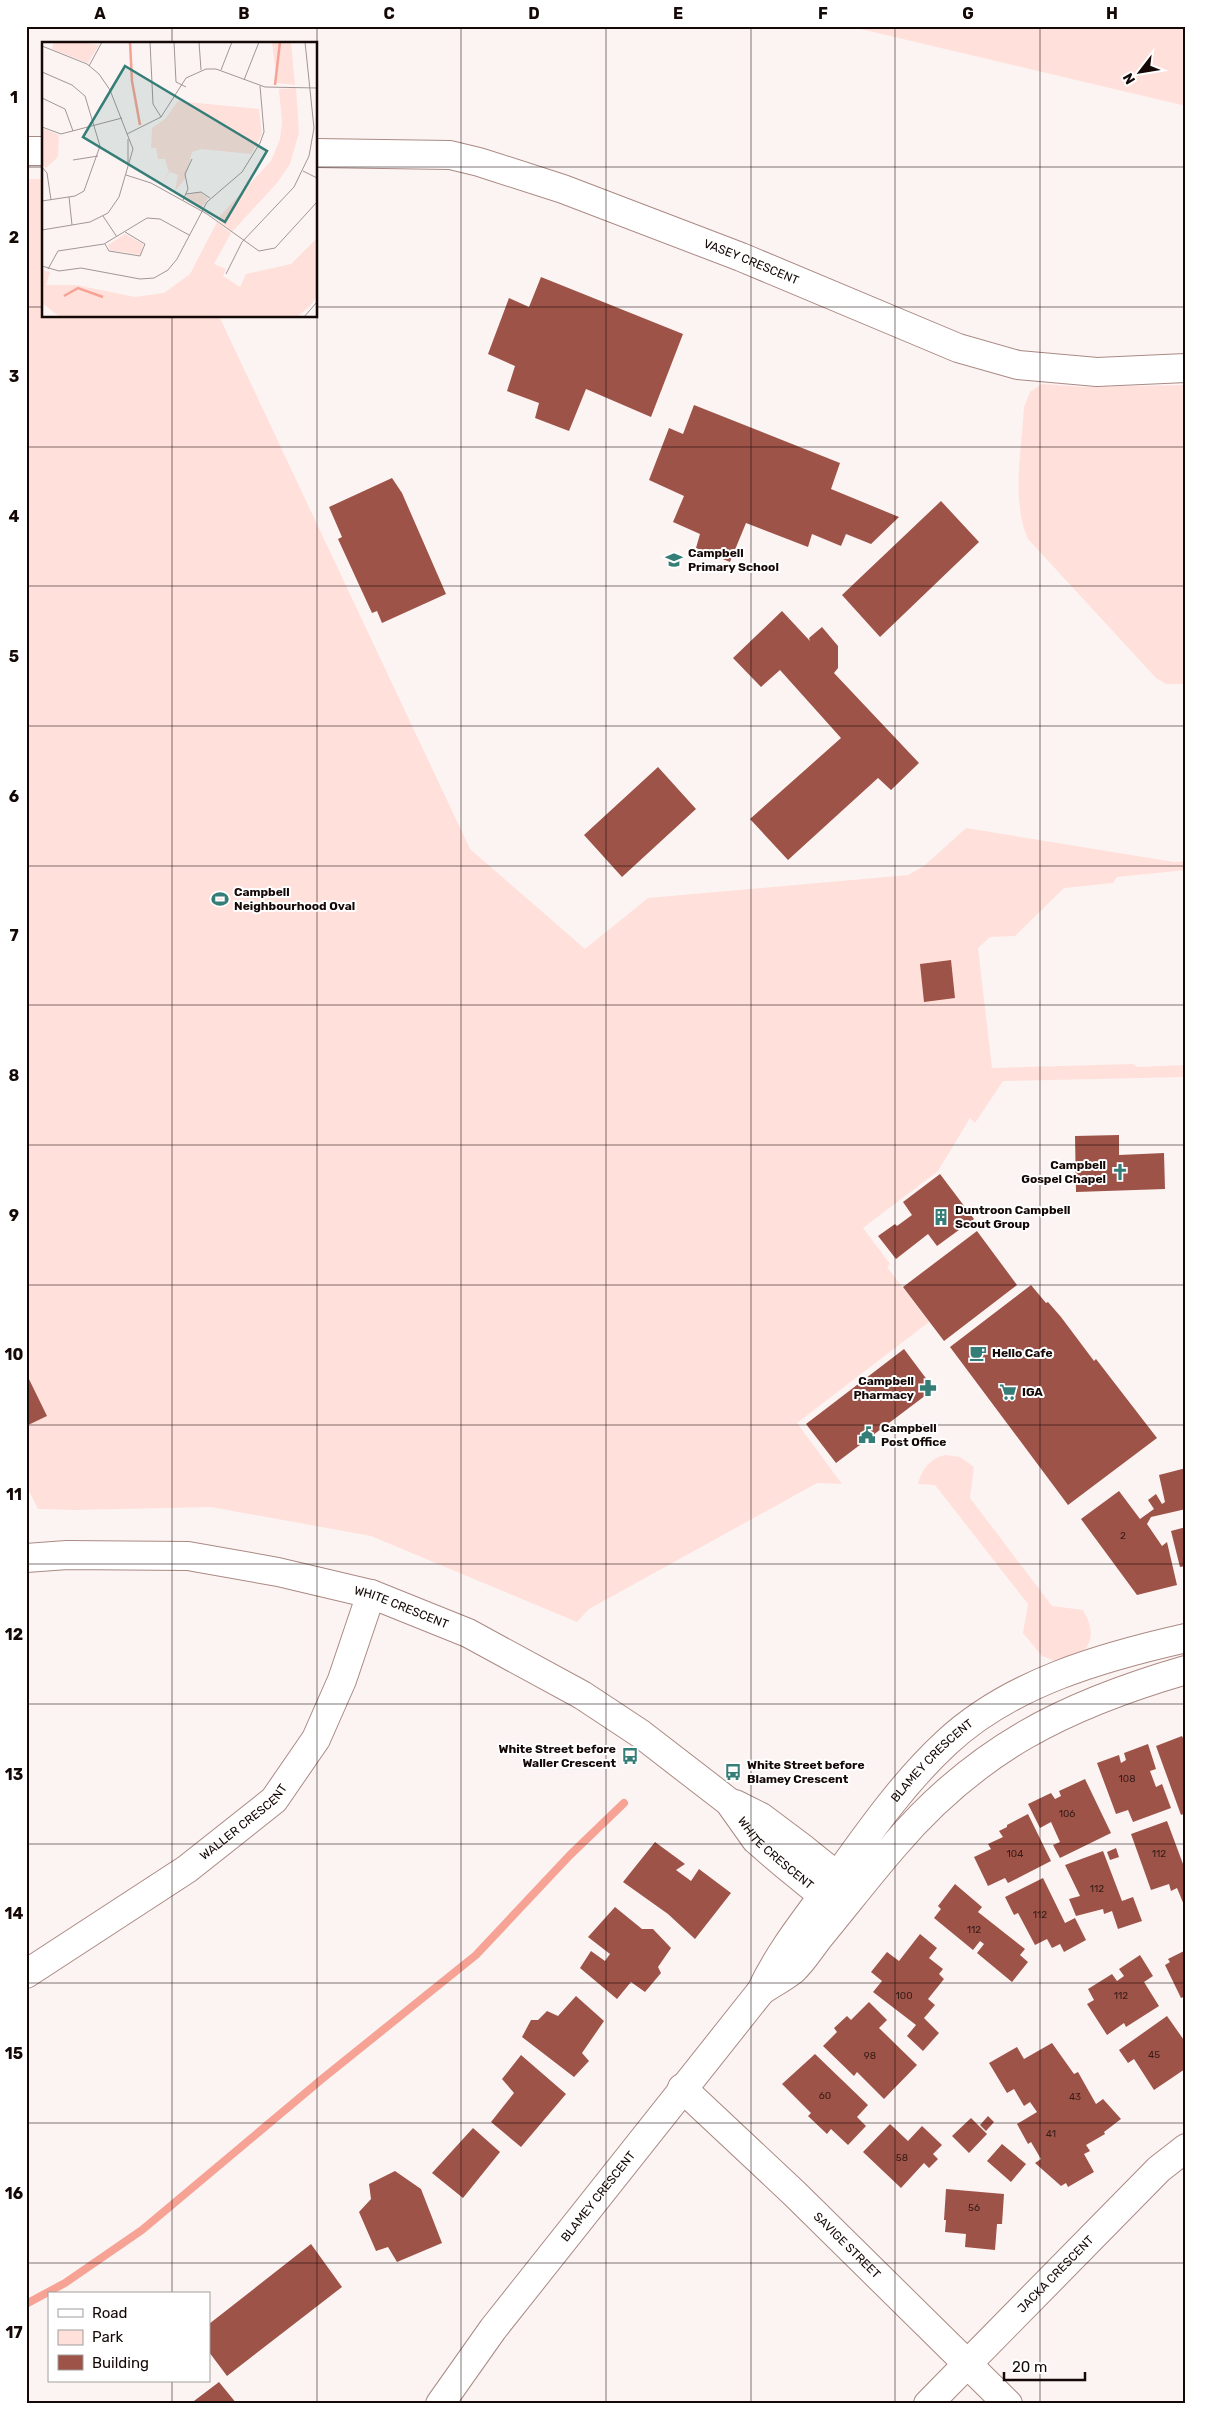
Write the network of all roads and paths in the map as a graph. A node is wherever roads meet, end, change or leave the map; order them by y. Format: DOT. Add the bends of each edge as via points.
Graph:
graph roads {
  1 [pos="26,151"];
  2 [pos="42,151"];
  3 [pos="318,153"];
  4 [pos="1186,368"];
  5 [pos="26,1558"];
  6 [pos="371,1594"];
  7 [pos="1186,1638"];
  8 [pos="1107,1659"];
  9 [pos="1186,1670"];
  10 [pos="1044,1681"];
  11 [pos="1094,1700"];
  12 [pos="943,1746"];
  13 [pos="968,1774"];
  14 [pos="837,1890"];
  15 [pos="26,1974"];
  16 [pos="682,2088"];
  17 [pos="1186,2148"];
  18 [pos="967,2363"];
  19 [pos="440,2404"];
  20 [pos="928,2404"];
  21 [pos="1008,2404"];
  1 -- 2 [label="street"];
  3 -- 4 [label="street, VASEY CRESCENT" via="450,155 479,162 563,189 741,257 958,348 1018,365 1098,372"];
  5 -- 6 [label="street, WHITE CRESCENT" via="188,1556 278,1572"];
  6 -- 14 [label="street, WHITE CRESCENT" via="468,1633 582,1695 641,1734 729,1802 761,1817"];
  6 -- 15 [label="street, WALLER CRESCENT" via="342,1680 316,1739 274,1800 187,1869"];
  7 -- 8 [label="street, BLAMEY CRESCENT"];
  8 -- 10 [label="street, BLAMEY CRESCENT"];
  8 -- 11 [label="street" via="1104,1684"];
  9 -- 11 [label="street, BLAMEY CRESCENT"];
  10 -- 11 [label="street"];
  10 -- 12 [label="street, BLAMEY CRESCENT" via="987,1712"];
  11 -- 13 [label="street, BLAMEY CRESCENT" via="1027,1734 990,1756"];
  12 -- 13 [label="street"];
  12 -- 14 [label="street, BLAMEY CRESCENT" via="872,1828"];
  13 -- 14 [label="street, BLAMEY CRESCENT"];
  14 -- 16 [label="street, BLAMEY CRESCENT" via="775,1960 761,1991"];
  16 -- 18 [label="street, SAVIGE STREET"];
  16 -- 19 [label="street, BLAMEY CRESCENT" via="493,2329"];
  17 -- 18 [label="street, JACKA CRESCENT" via="1159,2169"];
  18 -- 20 [label="street, JACKA CRESCENT"];
  18 -- 21 [label="street, SAVIGE STREET"];
}
